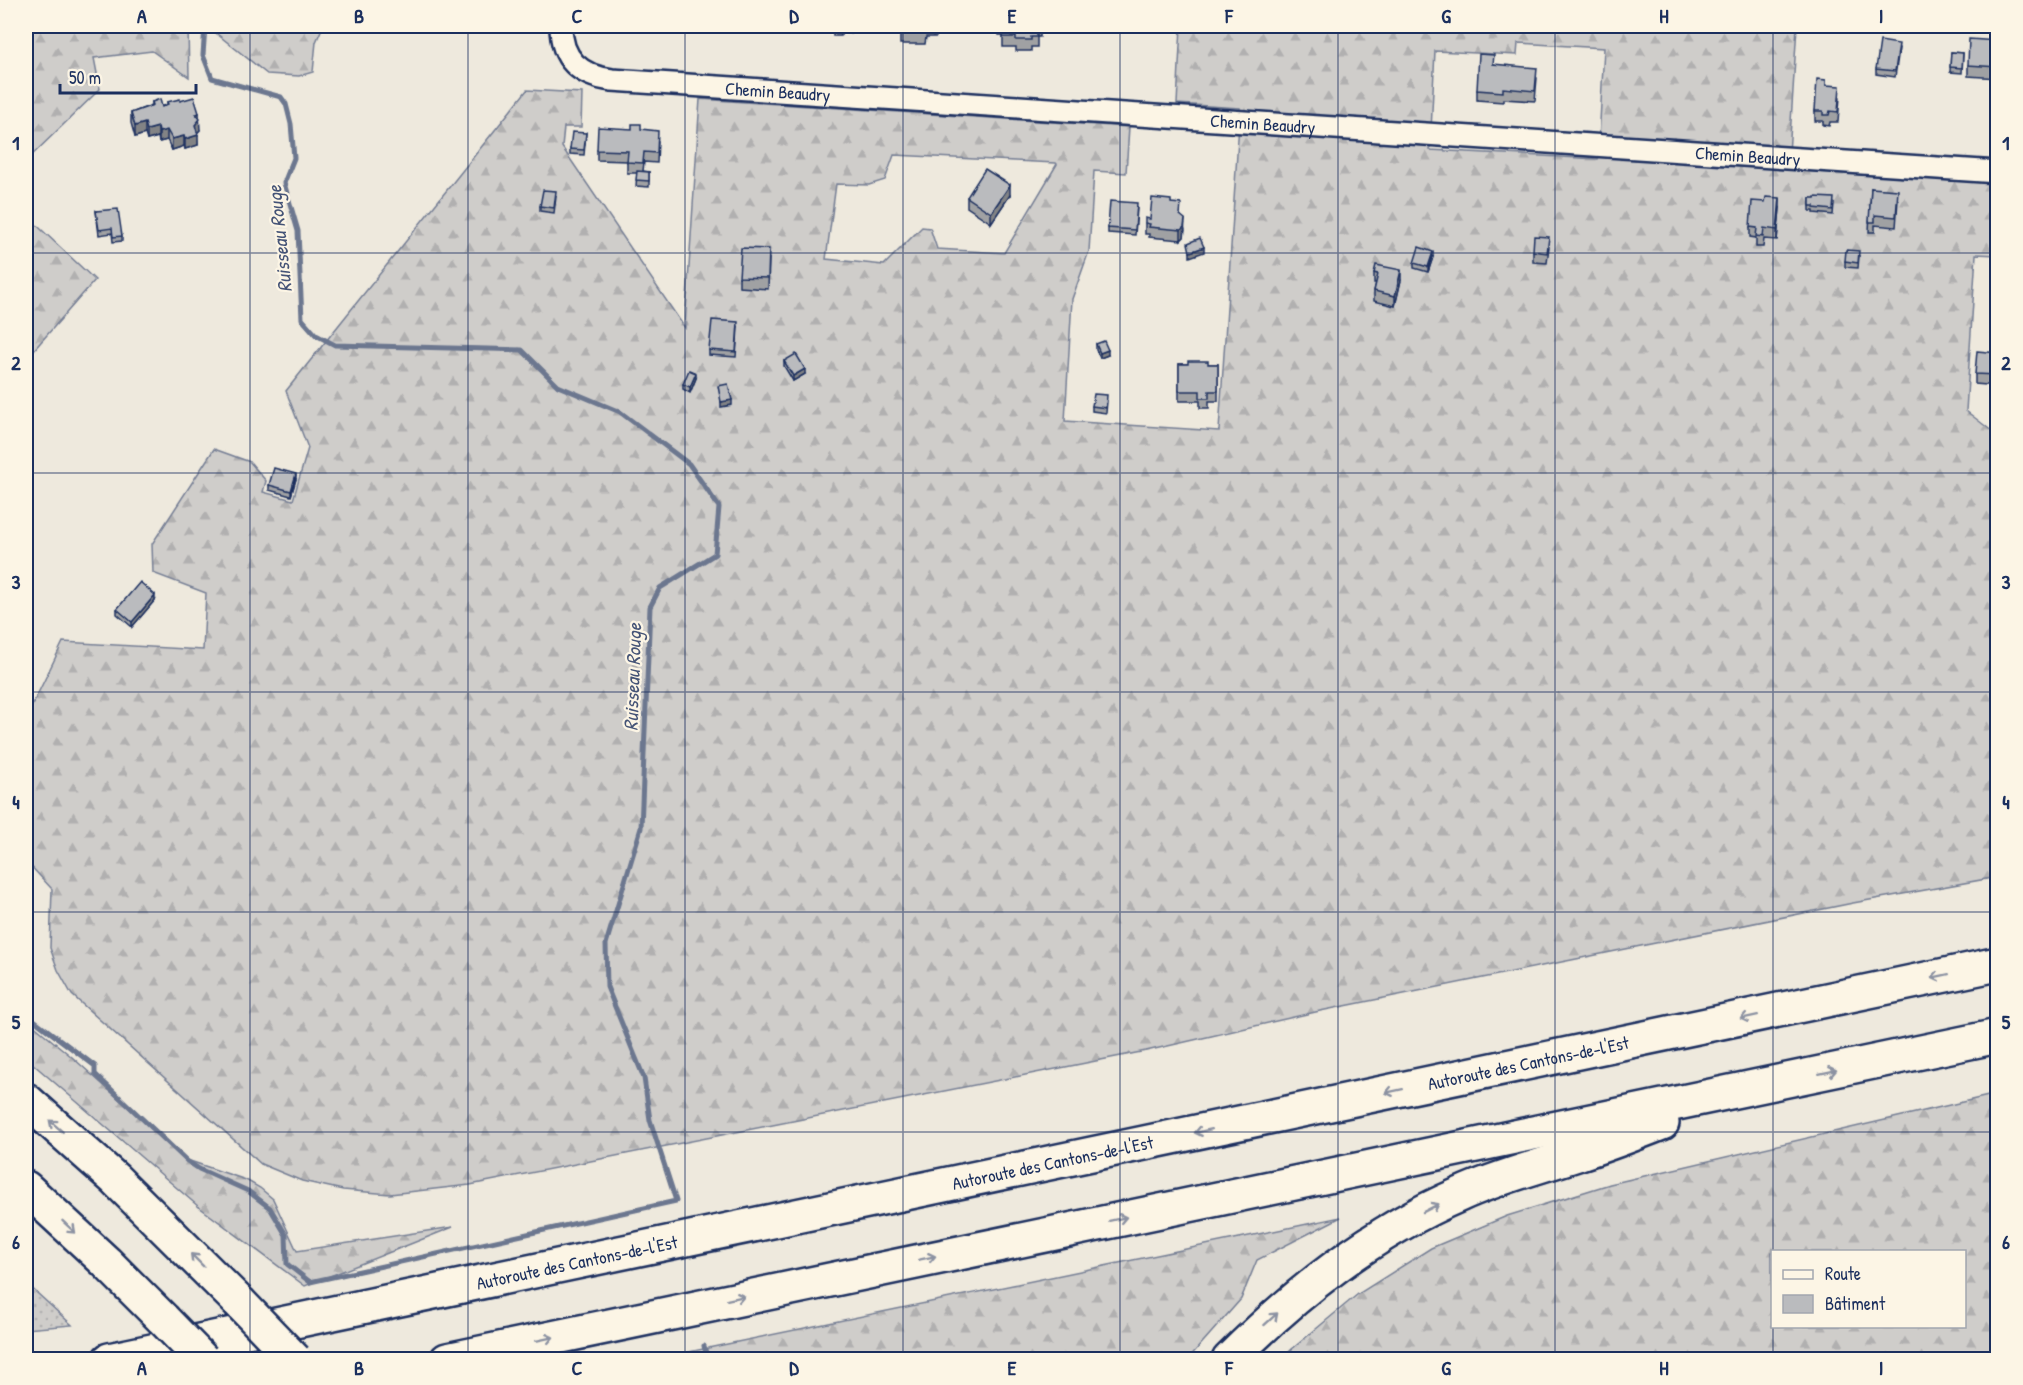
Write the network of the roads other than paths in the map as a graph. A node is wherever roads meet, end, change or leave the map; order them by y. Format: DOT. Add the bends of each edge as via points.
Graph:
graph roads {
  1 [pos="561,26"];
  2 [pos="1998,172"];
  3 [pos="1998,964"];
  4 [pos="1998,1036"];
  5 [pos="1771,1084"];
  6 [pos="26,1100"];
  7 [pos="26,1188"];
  8 [pos="109,1359"];
  9 [pos="203,1359"];
  10 [pos="295,1359"];
  11 [pos="447,1359"];
  12 [pos="1229,1359"];
  1 -- 2 [label="street, Chemin Beaudry" via="565,50 572,62 583,72 612,80"];
  3 -- 8 [label="highway, Autoroute des Cantons-de-l'Est, one-way"];
  5 -- 4 [label="highway, one-way"];
  11 -- 5 [label="highway, one-way"];
  12 -- 5 [label="highway, one-way" via="1326,1274 1375,1240 1437,1205 1503,1177 1576,1155"];
  10 -- 6 [label="highway, one-way, bridge" via="115,1179"];
  7 -- 9 [label="highway, one-way, bridge"];
}
